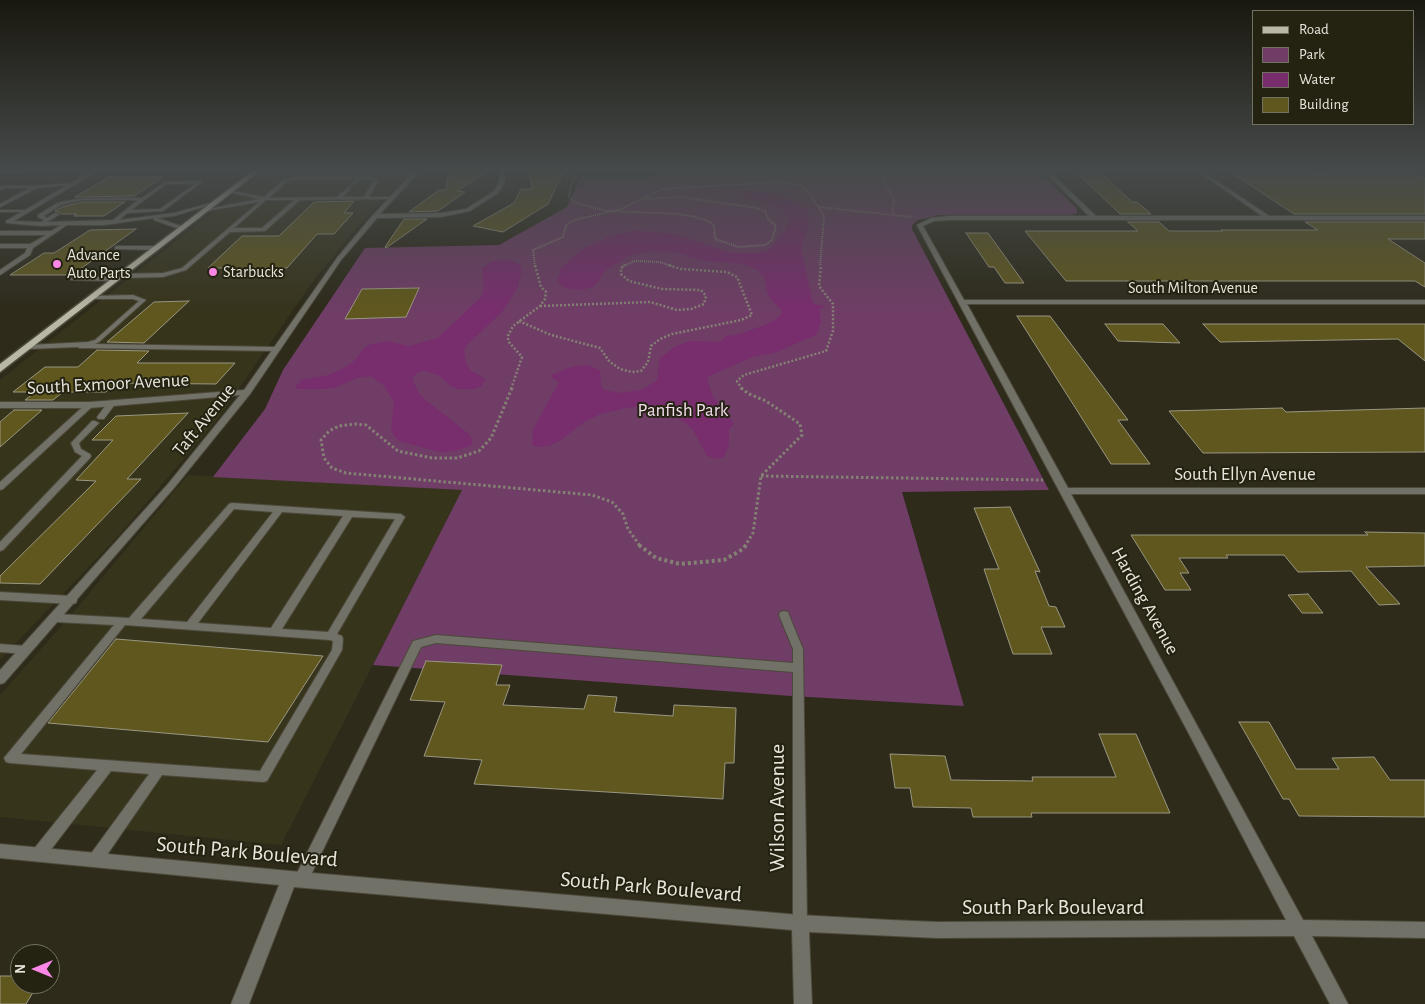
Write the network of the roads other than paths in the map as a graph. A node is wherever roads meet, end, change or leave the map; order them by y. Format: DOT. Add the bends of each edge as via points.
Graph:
graph roads {
  1 [pos="14,217"];
  2 [pos="42,217"];
  3 [pos="53,217"];
  4 [pos="118,217"];
  5 [pos="150,217"];
  6 [pos="196,217"];
  7 [pos="245,217"];
  8 [pos="278,217"];
  9 [pos="374,217"];
  10 [pos="140,218"];
  11 [pos="1094,218"];
  12 [pos="1268,218"];
  13 [pos="1425,218"];
  14 [pos="48,220"];
  15 [pos="112,221"];
  16 [pos="10,224"];
  17 [pos="40,224"];
  18 [pos="66,224"];
  19 [pos="182,228"];
  20 [pos="229,230"];
  21 [pos="0,232"];
  22 [pos="52,233"];
  23 [pos="0,246"];
  24 [pos="32,246"];
  25 [pos="117,248"];
  26 [pos="156,248"];
  27 [pos="0,274"];
  28 [pos="118,278"];
  29 [pos="73,279"];
  30 [pos="93,297"];
  31 [pos="961,302"];
  32 [pos="1425,302"];
  33 [pos="80,346"];
  34 [pos="29,347"];
  35 [pos="276,349"];
  36 [pos="0,369"];
  37 [pos="247,392"];
  38 [pos="112,403"];
  39 [pos="90,405"];
  40 [pos="0,406"];
  41 [pos="0,487"];
  42 [pos="1064,491"];
  43 [pos="1425,491"];
  44 [pos="280,509"];
  45 [pos="349,514"];
  46 [pos="0,548"];
  47 [pos="0,596"];
  48 [pos="72,600"];
  49 [pos="784,615"];
  50 [pos="56,618"];
  51 [pos="127,622"];
  52 [pos="190,626"];
  53 [pos="274,632"];
  54 [pos="331,636"];
  55 [pos="0,648"];
  56 [pos="26,650"];
  57 [pos="798,668"];
  58 [pos="0,679"];
  59 [pos="108,765"];
  60 [pos="160,769"];
  61 [pos="0,851"];
  62 [pos="38,855"];
  63 [pos="96,860"];
  64 [pos="295,879"];
  65 [pos="800,923"];
  66 [pos="1299,928"];
  67 [pos="1425,930"];
  68 [pos="240,1004"];
  69 [pos="803,1004"];
  70 [pos="1339,1004"];
  1 -- 16 [label="lane" via="9,220"];
  2 -- 14 [label="lane"];
  3 -- 14 [label="lane"];
  4 -- 15 [label="lane"];
  5 -- 10 [label="lane"];
  6 -- 19 [label="main road"];
  7 -- 20 [label="lane"];
  8 -- 20 [label="lane" via="263,230"];
  9 -- 35 [label="street, Taft Avenue" via="339,259"];
  10 -- 15 [label="lane"];
  10 -- 19 [label="lane" via="163,220"];
  11 -- 12 [label="street"];
  11 -- 31 [label="street, Harding Avenue" via="948,218 920,225"];
  12 -- 13 [label="street"];
  14 -- 17 [label="lane"];
  15 -- 18 [label="lane"];
  16 -- 17 [label="lane"];
  16 -- 21 [label="lane"];
  17 -- 18 [label="lane"];
  18 -- 22 [label="lane"];
  19 -- 26 [label="main road"];
  20 -- 28 [label="lane" via="176,273"];
  21 -- 22 [label="lane"];
  22 -- 24 [label="lane"];
  23 -- 24 [label="lane"];
  24 -- 27 [label="lane" via="28,254"];
  25 -- 26 [label="lane"];
  26 -- 28 [label="main road"];
  28 -- 29 [label="lane"];
  28 -- 30 [label="main road"];
  30 -- 33 [label="lane" via="143,300 97,340"];
  30 -- 34 [label="main road"];
  31 -- 32 [label="street, South Milton Avenue"];
  31 -- 42 [label="street, Harding Avenue"];
  33 -- 34 [label="lane"];
  33 -- 35 [label="lane"];
  34 -- 36 [label="main road"];
  35 -- 37 [label="street, Taft Avenue"];
  37 -- 38 [label="street, South Exmoor Avenue"];
  37 -- 48 [label="street, Taft Avenue"];
  38 -- 39 [label="street, South Exmoor Avenue"];
  38 -- 46 [label="lane" via="75,443 78,450 88,456"];
  39 -- 40 [label="street, South Exmoor Avenue"];
  39 -- 41 [label="lane"];
  42 -- 43 [label="street, South Ellyn Avenue"];
  42 -- 66 [label="street, Harding Avenue"];
  44 -- 45 [label="lane"];
  44 -- 51 [label="lane" via="232,506"];
  44 -- 52 [label="lane"];
  45 -- 53 [label="lane"];
  45 -- 54 [label="lane" via="401,517"];
  47 -- 48 [label="lane"];
  48 -- 50 [label="street, Taft Avenue"];
  49 -- 57 [label="lane, Wilson Avenue" via="798,649"];
  50 -- 51 [label="lane"];
  50 -- 56 [label="street, Taft Avenue"];
  51 -- 52 [label="lane"];
  51 -- 59 [label="lane" via="10,758"];
  52 -- 53 [label="lane"];
  53 -- 54 [label="lane"];
  54 -- 60 [label="lane" via="338,639 337,650 264,777"];
  55 -- 56 [label="lane"];
  56 -- 58 [label="street, Taft Avenue"];
  57 -- 64 [label="lane" via="436,639 417,644"];
  57 -- 65 [label="lane, Wilson Avenue"];
  59 -- 60 [label="lane"];
  59 -- 62 [label="lane"];
  60 -- 63 [label="lane"];
  61 -- 62 [label="street, South Park Boulevard"];
  62 -- 63 [label="street, South Park Boulevard"];
  63 -- 64 [label="street, South Park Boulevard"];
  64 -- 65 [label="street, South Park Boulevard"];
  64 -- 68 [label="street"];
  65 -- 66 [label="street, South Park Boulevard" via="937,930"];
  65 -- 69 [label="street, Wilson Avenue"];
  66 -- 67 [label="street, South Park Boulevard"];
  66 -- 70 [label="street, Harding Avenue"];
}
